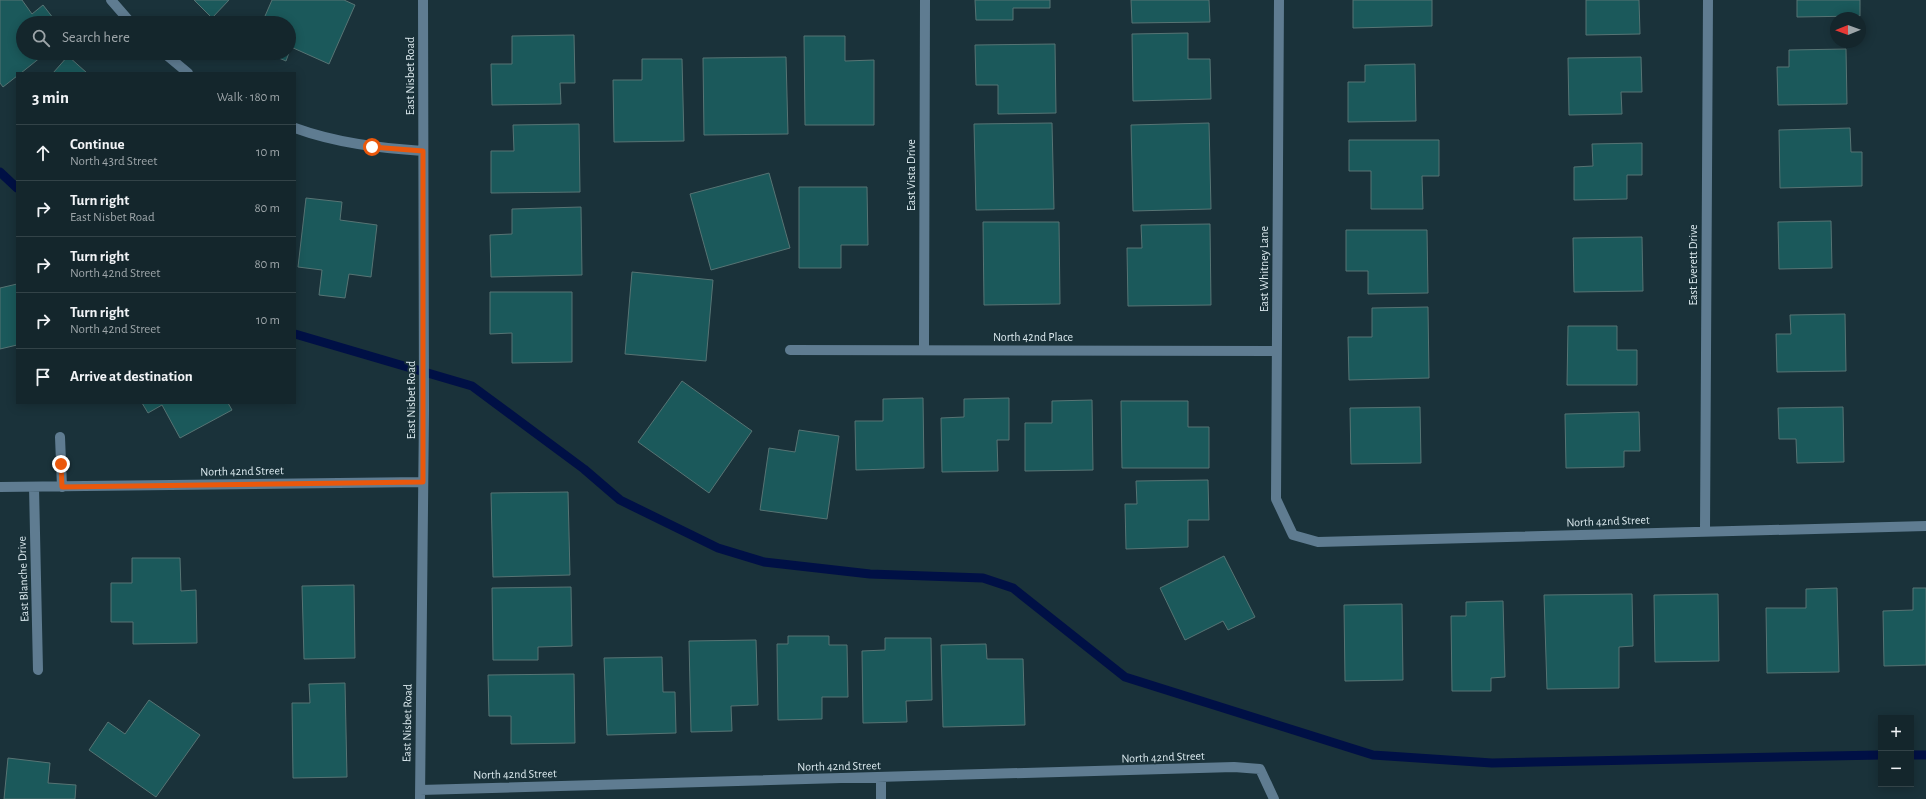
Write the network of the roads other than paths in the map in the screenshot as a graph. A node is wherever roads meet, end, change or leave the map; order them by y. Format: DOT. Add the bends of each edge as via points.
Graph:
graph roads {
  1 [pos="111,0"];
  2 [pos="423,0"];
  3 [pos="925,0"];
  4 [pos="1279,0"];
  5 [pos="1708,0"];
  6 [pos="125,16"];
  7 [pos="172,60"];
  8 [pos="187,72"];
  9 [pos="296,128"];
  10 [pos="423,151"];
  11 [pos="790,350"];
  12 [pos="924,350"];
  13 [pos="1276,351"];
  14 [pos="60,437"];
  15 [pos="423,482"];
  16 [pos="0,487"];
  17 [pos="34,487"];
  18 [pos="62,487"];
  19 [pos="1926,526"];
  20 [pos="1705,531"];
  21 [pos="1293,535"];
  22 [pos="38,670"];
  23 [pos="881,778"];
  24 [pos="420,794"];
  25 [pos="881,799"];
  26 [pos="1274,799"];
  1 -- 6 [label="street"];
  2 -- 10 [label="street, East Nisbet Road"];
  3 -- 12 [label="street, East Vista Drive"];
  4 -- 13 [label="street, East Whitney Lane"];
  5 -- 20 [label="street, East Everett Drive"];
  7 -- 8 [label="street"];
  9 -- 10 [label="street" via="310,134 372,147"];
  10 -- 15 [label="street, East Nisbet Road"];
  11 -- 12 [label="street, North 42nd Place"];
  12 -- 13 [label="street, North 42nd Place"];
  13 -- 21 [label="street, East Whitney Lane" via="1276,499"];
  14 -- 18 [label="street"];
  15 -- 18 [label="street, North 42nd Street"];
  15 -- 24 [label="street, East Nisbet Road"];
  16 -- 17 [label="street, North 42nd Street"];
  17 -- 18 [label="street, North 42nd Street"];
  17 -- 22 [label="street, East Blanche Drive"];
  19 -- 20 [label="street, North 42nd Street"];
  20 -- 21 [label="street, North 42nd Street" via="1318,542"];
  23 -- 24 [label="street, North 42nd Street"];
  23 -- 25 [label="street"];
  23 -- 26 [label="street, North 42nd Street" via="1234,767 1260,769"];
}
